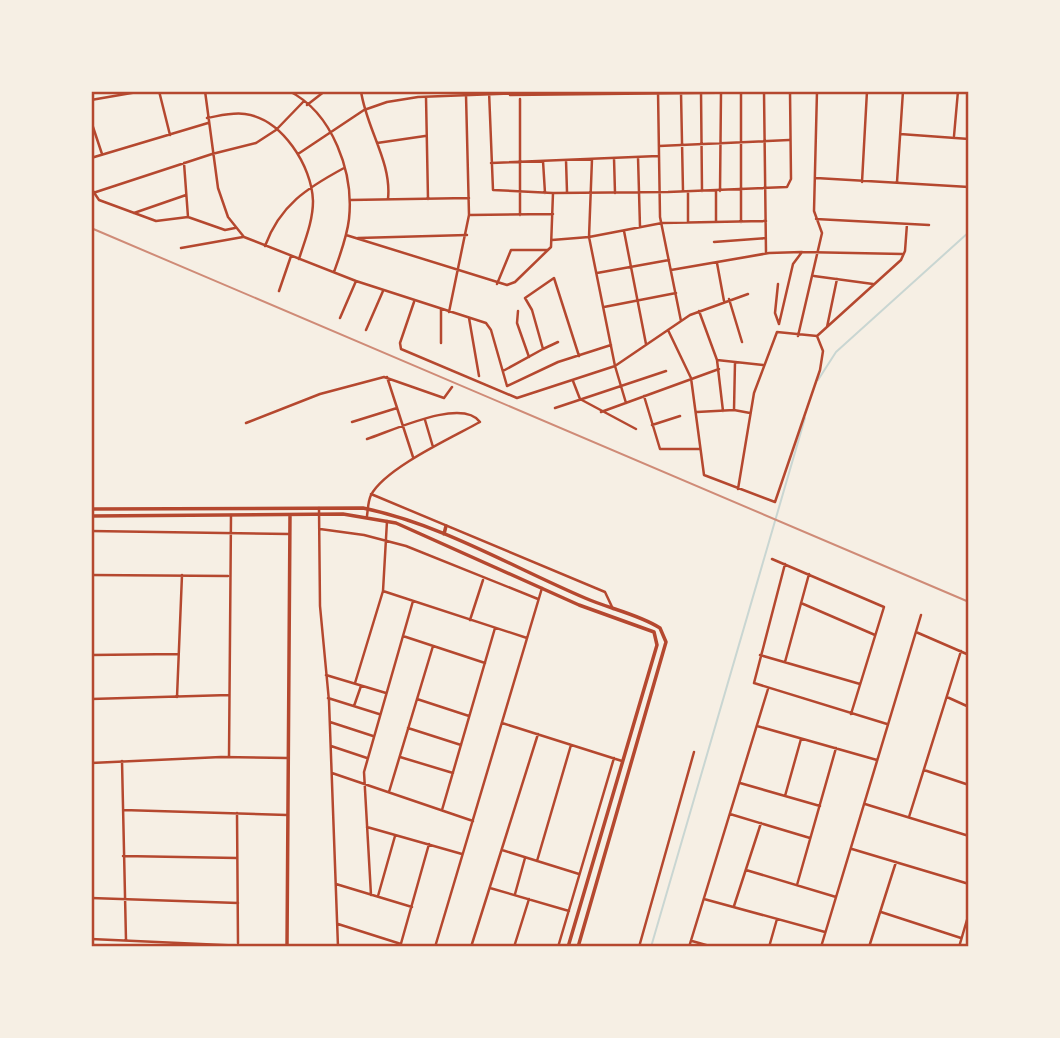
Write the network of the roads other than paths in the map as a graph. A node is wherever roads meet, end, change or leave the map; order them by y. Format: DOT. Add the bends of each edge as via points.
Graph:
graph roads {
  1 [pos="143,91"];
  2 [pos="159,91"];
  3 [pos="205,91"];
  4 [pos="289,91"];
  5 [pos="325,91"];
  6 [pos="362,91"];
  7 [pos="578,91"];
  8 [pos="790,91"];
  9 [pos="817,91"];
  10 [pos="867,91"];
  11 [pos="903,91"];
  12 [pos="958,91"];
  13 [pos="520,92"];
  14 [pos="658,92"];
  15 [pos="701,92"];
  16 [pos="741,92"];
  17 [pos="764,92"];
  18 [pos="122,93"];
  19 [pos="489,93"];
  20 [pos="611,93"];
  21 [pos="681,93"];
  22 [pos="721,93"];
  23 [pos="466,95"];
  24 [pos="507,95"];
  25 [pos="426,97"];
  26 [pos="520,97"];
  27 [pos="91,100"];
  28 [pos="305,103"];
  29 [pos="364,110"];
  30 [pos="207,118"];
  31 [pos="91,121"];
  32 [pos="208,123"];
  33 [pos="276,130"];
  34 [pos="330,133"];
  35 [pos="900,134"];
  36 [pos="170,135"];
  37 [pos="426,136"];
  38 [pos="954,138"];
  39 [pos="969,139"];
  40 [pos="789,140"];
  41 [pos="765,141"];
  42 [pos="740,142"];
  43 [pos="377,143"];
  44 [pos="719,143"];
  45 [pos="701,144"];
  46 [pos="682,145"];
  47 [pos="657,146"];
  48 [pos="212,154"];
  49 [pos="298,154"];
  50 [pos="102,155"];
  51 [pos="658,156"];
  52 [pos="638,157"];
  53 [pos="91,158"];
  54 [pos="614,158"];
  55 [pos="592,159"];
  56 [pos="566,160"];
  57 [pos="543,161"];
  58 [pos="519,162"];
  59 [pos="184,163"];
  60 [pos="491,163"];
  61 [pos="345,168"];
  62 [pos="816,178"];
  63 [pos="862,182"];
  64 [pos="897,184"];
  65 [pos="311,186"];
  66 [pos="969,187"];
  67 [pos="91,188"];
  68 [pos="766,189"];
  69 [pos="741,190"];
  70 [pos="702,191"];
  71 [pos="718,191"];
  72 [pos="520,192"];
  73 [pos="659,192"];
  74 [pos="686,192"];
  75 [pos="93,193"];
  76 [pos="545,193"];
  77 [pos="553,193"];
  78 [pos="567,193"];
  79 [pos="590,193"];
  80 [pos="615,193"];
  81 [pos="638,193"];
  82 [pos="186,195"];
  83 [pos="469,198"];
  84 [pos="388,199"];
  85 [pos="428,199"];
  86 [pos="350,200"];
  87 [pos="134,213"];
  88 [pos="553,214"];
  89 [pos="469,215"];
  90 [pos="520,215"];
  91 [pos="187,217"];
  92 [pos="816,219"];
  93 [pos="766,221"];
  94 [pos="688,222"];
  95 [pos="716,222"];
  96 [pos="741,222"];
  97 [pos="662,223"];
  98 [pos="907,225"];
  99 [pos="929,225"];
  100 [pos="640,227"];
  101 [pos="235,228"];
  102 [pos="624,230"];
  103 [pos="346,235"];
  104 [pos="467,235"];
  105 [pos="244,237"];
  106 [pos="589,237"];
  107 [pos="766,238"];
  108 [pos="355,239"];
  109 [pos="552,240"];
  110 [pos="714,242"];
  111 [pos="265,246"];
  112 [pos="181,248"];
  113 [pos="550,250"];
  114 [pos="818,250"];
  115 [pos="802,252"];
  116 [pos="766,253"];
  117 [pos="904,254"];
  118 [pos="291,256"];
  119 [pos="299,259"];
  120 [pos="669,260"];
  121 [pos="717,263"];
  122 [pos="631,266"];
  123 [pos="671,270"];
  124 [pos="334,272"];
  125 [pos="459,272"];
  126 [pos="597,272"];
  127 [pos="814,276"];
  128 [pos="837,279"];
  129 [pos="356,281"];
  130 [pos="498,284"];
  131 [pos="778,284"];
  132 [pos="875,284"];
  133 [pos="383,290"];
  134 [pos="279,291"];
  135 [pos="676,293"];
  136 [pos="748,294"];
  137 [pos="729,299"];
  138 [pos="724,301"];
  139 [pos="414,302"];
  140 [pos="638,302"];
  141 [pos="604,307"];
  142 [pos="441,309"];
  143 [pos="518,311"];
  144 [pos="699,311"];
  145 [pos="449,312"];
  146 [pos="340,318"];
  147 [pos="469,318"];
  148 [pos="681,321"];
  149 [pos="827,327"];
  150 [pos="366,330"];
  151 [pos="668,330"];
  152 [pos="798,336"];
  153 [pos="817,336"];
  154 [pos="558,342"];
  155 [pos="742,342"];
  156 [pos="441,343"];
  157 [pos="646,344"];
  158 [pos="611,345"];
  159 [pos="543,349"];
  160 [pos="579,356"];
  161 [pos="529,357"];
  162 [pos="717,360"];
  163 [pos="735,362"];
  164 [pos="763,365"];
  165 [pos="615,366"];
  166 [pos="719,369"];
  167 [pos="666,371"];
  168 [pos="502,372"];
  169 [pos="458,374"];
  170 [pos="479,376"];
  171 [pos="387,377"];
  172 [pos="691,378"];
  173 [pos="456,379"];
  174 [pos="573,381"];
  175 [pos="621,386"];
  176 [pos="452,387"];
  177 [pos="644,397"];
  178 [pos="580,399"];
  179 [pos="626,403"];
  180 [pos="397,408"];
  181 [pos="555,408"];
  182 [pos="734,410"];
  183 [pos="723,411"];
  184 [pos="601,412"];
  185 [pos="697,412"];
  186 [pos="750,413"];
  187 [pos="680,416"];
  188 [pos="425,420"];
  189 [pos="352,422"];
  190 [pos="246,423"];
  191 [pos="652,425"];
  192 [pos="404,428"];
  193 [pos="636,429"];
  194 [pos="367,439"];
  195 [pos="433,447"];
  196 [pos="700,449"];
  197 [pos="414,458"];
  198 [pos="738,489"];
  199 [pos="371,494"];
  200 [pos="290,508"];
  201 [pos="319,508"];
  202 [pos="91,509"];
  203 [pos="368,509"];
  204 [pos="290,514"];
  205 [pos="319,514"];
  206 [pos="231,515"];
  207 [pos="91,516"];
  208 [pos="366,516"];
  209 [pos="387,521"];
  210 [pos="446,526"];
  211 [pos="320,529"];
  212 [pos="91,531"];
  213 [pos="230,533"];
  214 [pos="289,534"];
  215 [pos="444,534"];
  216 [pos="385,541"];
  217 [pos="772,559"];
  218 [pos="785,564"];
  219 [pos="809,574"];
  220 [pos="91,575"];
  221 [pos="182,575"];
  222 [pos="229,576"];
  223 [pos="483,580"];
  224 [pos="542,588"];
  225 [pos="383,591"];
  226 [pos="538,600"];
  227 [pos="413,601"];
  228 [pos="801,603"];
  229 [pos="613,609"];
  230 [pos="921,615"];
  231 [pos="470,620"];
  232 [pos="495,628"];
  233 [pos="663,631"];
  234 [pos="916,632"];
  235 [pos="656,635"];
  236 [pos="875,635"];
  237 [pos="403,636"];
  238 [pos="527,638"];
  239 [pos="433,646"];
  240 [pos="961,651"];
  241 [pos="178,654"];
  242 [pos="760,654"];
  243 [pos="91,655"];
  244 [pos="969,655"];
  245 [pos="785,662"];
  246 [pos="485,663"];
  247 [pos="326,675"];
  248 [pos="355,683"];
  249 [pos="860,684"];
  250 [pos="361,685"];
  251 [pos="768,689"];
  252 [pos="386,693"];
  253 [pos="229,695"];
  254 [pos="177,697"];
  255 [pos="947,697"];
  256 [pos="328,698"];
  257 [pos="91,699"];
  258 [pos="417,699"];
  259 [pos="354,706"];
  260 [pos="969,707"];
  261 [pos="380,714"];
  262 [pos="852,714"];
  263 [pos="469,716"];
  264 [pos="330,722"];
  265 [pos="502,723"];
  266 [pos="888,724"];
  267 [pos="757,726"];
  268 [pos="408,728"];
  269 [pos="538,734"];
  270 [pos="374,736"];
  271 [pos="801,738"];
  272 [pos="571,745"];
  273 [pos="331,746"];
  274 [pos="461,746"];
  275 [pos="836,748"];
  276 [pos="694,752"];
  277 [pos="229,757"];
  278 [pos="400,757"];
  279 [pos="289,758"];
  280 [pos="367,758"];
  281 [pos="614,758"];
  282 [pos="877,760"];
  283 [pos="122,761"];
  284 [pos="623,761"];
  285 [pos="91,763"];
  286 [pos="924,770"];
  287 [pos="332,773"];
  288 [pos="453,773"];
  289 [pos="364,783"];
  290 [pos="740,783"];
  291 [pos="969,785"];
  292 [pos="389,792"];
  293 [pos="785,796"];
  294 [pos="864,804"];
  295 [pos="820,806"];
  296 [pos="122,810"];
  297 [pos="442,810"];
  298 [pos="237,813"];
  299 [pos="730,814"];
  300 [pos="288,815"];
  301 [pos="909,817"];
  302 [pos="473,821"];
  303 [pos="761,823"];
  304 [pos="367,827"];
  305 [pos="395,835"];
  306 [pos="969,836"];
  307 [pos="810,838"];
  308 [pos="429,844"];
  309 [pos="850,848"];
  310 [pos="502,850"];
  311 [pos="463,854"];
  312 [pos="123,856"];
  313 [pos="237,858"];
  314 [pos="525,858"];
  315 [pos="537,861"];
  316 [pos="896,862"];
  317 [pos="746,870"];
  318 [pos="580,874"];
  319 [pos="336,884"];
  320 [pos="969,884"];
  321 [pos="796,885"];
  322 [pos="490,888"];
  323 [pos="515,894"];
  324 [pos="372,895"];
  325 [pos="378,897"];
  326 [pos="836,897"];
  327 [pos="91,898"];
  328 [pos="124,899"];
  329 [pos="529,899"];
  330 [pos="704,899"];
  331 [pos="238,903"];
  332 [pos="412,907"];
  333 [pos="734,907"];
  334 [pos="569,911"];
  335 [pos="880,911"];
  336 [pos="969,912"];
  337 [pos="777,919"];
  338 [pos="337,923"];
  339 [pos="825,932"];
  340 [pos="961,938"];
  341 [pos="91,939"];
  342 [pos="126,940"];
  343 [pos="691,940"];
  344 [pos="238,944"];
  345 [pos="401,945"];
  346 [pos="268,947"];
  347 [pos="288,947"];
  348 [pos="338,947"];
  349 [pos="435,947"];
  350 [pos="471,947"];
  351 [pos="514,947"];
  352 [pos="558,947"];
  353 [pos="568,947"];
  354 [pos="578,947"];
  355 [pos="639,947"];
  356 [pos="689,947"];
  357 [pos="713,947"];
  358 [pos="769,947"];
  359 [pos="821,947"];
  360 [pos="869,947"];
  361 [pos="958,947"];
  1 -- 18 [label="street"];
  2 -- 36 [label="street"];
  3 -- 30 [label="street"];
  4 -- 28 [label="street"];
  5 -- 28 [label="street"];
  6 -- 29 [label="street"];
  7 -- 13 [label="street"];
  8 -- 17 [label="street"];
  8 -- 40 [label="street"];
  9 -- 62 [label="street"];
  10 -- 63 [label="street"];
  11 -- 35 [label="street"];
  12 -- 38 [label="street"];
  13 -- 24 [label="street"];
  13 -- 26 [label="street"];
  14 -- 20 [label="street"];
  14 -- 21 [label="street"];
  14 -- 47 [label="street"];
  15 -- 21 [label="street"];
  15 -- 22 [label="street"];
  15 -- 45 [label="street"];
  16 -- 17 [label="street"];
  16 -- 22 [label="street"];
  16 -- 42 [label="street"];
  17 -- 41 [label="street"];
  18 -- 27 [label="street"];
  19 -- 23 [label="street"];
  19 -- 24 [label="street"];
  19 -- 60 [label="street"];
  20 -- 26 [label="street"];
  21 -- 46 [label="street"];
  22 -- 44 [label="street"];
  23 -- 25 [label="street"];
  23 -- 83 [label="street"];
  24 -- 26 [label="street"];
  25 -- 29 [label="street"];
  25 -- 37 [label="street"];
  26 -- 58 [label="street"];
  28 -- 33 [label="street"];
  28 -- 34 [label="street"];
  29 -- 34 [label="street"];
  29 -- 43 [label="street"];
  30 -- 32 [label="street"];
  30 -- 33 [label="street" via="245,114"];
  31 -- 50 [label="street"];
  32 -- 36 [label="street"];
  32 -- 48 [label="street"];
  33 -- 48 [label="street" via="247,146"];
  33 -- 49 [label="street"];
  34 -- 49 [label="street"];
  34 -- 61 [label="street"];
  35 -- 38 [label="street"];
  35 -- 64 [label="street"];
  36 -- 50 [label="street"];
  37 -- 43 [label="street"];
  37 -- 85 [label="street"];
  38 -- 39 [label="street"];
  40 -- 41 [label="street"];
  40 -- 68 [label="street" via="790,184"];
  41 -- 42 [label="street"];
  41 -- 68 [label="street"];
  42 -- 44 [label="street"];
  42 -- 69 [label="street"];
  43 -- 84 [label="street"];
  44 -- 45 [label="street"];
  44 -- 71 [label="street"];
  45 -- 46 [label="street"];
  45 -- 70 [label="street"];
  46 -- 47 [label="street"];
  46 -- 74 [label="street"];
  47 -- 51 [label="street"];
  48 -- 59 [label="street"];
  48 -- 101 [label="street" via="222,203"];
  49 -- 65 [label="street"];
  50 -- 53 [label="street"];
  51 -- 52 [label="street"];
  51 -- 73 [label="street"];
  52 -- 54 [label="street"];
  52 -- 81 [label="street"];
  54 -- 55 [label="street"];
  54 -- 80 [label="street"];
  55 -- 56 [label="street"];
  55 -- 79 [label="street"];
  56 -- 57 [label="street"];
  56 -- 78 [label="street"];
  57 -- 58 [label="street"];
  57 -- 76 [label="street"];
  58 -- 60 [label="street"];
  58 -- 72 [label="street"];
  59 -- 75 [label="street"];
  59 -- 82 [label="street"];
  60 -- 72 [label="street" via="493,190"];
  61 -- 65 [label="street"];
  61 -- 86 [label="street"];
  62 -- 63 [label="street"];
  62 -- 92 [label="street"];
  63 -- 64 [label="street"];
  64 -- 66 [label="street"];
  65 -- 111 [label="street" via="276,218"];
  65 -- 119 [label="street" via="312,216"];
  67 -- 75 [label="street"];
  68 -- 69 [label="street"];
  68 -- 93 [label="street"];
  69 -- 71 [label="street"];
  69 -- 96 [label="street"];
  70 -- 71 [label="street"];
  70 -- 74 [label="street"];
  71 -- 95 [label="street"];
  72 -- 76 [label="street"];
  72 -- 90 [label="street"];
  73 -- 74 [label="street"];
  73 -- 81 [label="street"];
  73 -- 97 [label="street"];
  74 -- 94 [label="street"];
  75 -- 87 [label="street" via="99,200"];
  76 -- 77 [label="street"];
  77 -- 78 [label="street"];
  77 -- 88 [label="street"];
  78 -- 79 [label="street"];
  79 -- 80 [label="street"];
  79 -- 106 [label="street"];
  80 -- 81 [label="street"];
  81 -- 100 [label="street"];
  82 -- 87 [label="street"];
  82 -- 91 [label="street"];
  83 -- 85 [label="street"];
  83 -- 89 [label="street"];
  84 -- 85 [label="street"];
  84 -- 86 [label="street"];
  86 -- 103 [label="street"];
  87 -- 91 [label="street" via="159,222"];
  88 -- 90 [label="street"];
  88 -- 109 [label="street"];
  89 -- 90 [label="street"];
  89 -- 104 [label="street"];
  91 -- 101 [label="street" via="225,230"];
  92 -- 98 [label="street"];
  92 -- 114 [label="street" via="822,228"];
  93 -- 96 [label="street"];
  93 -- 107 [label="street"];
  94 -- 95 [label="street"];
  94 -- 97 [label="street"];
  95 -- 96 [label="street"];
  97 -- 100 [label="street"];
  97 -- 120 [label="street"];
  98 -- 99 [label="street"];
  98 -- 117 [label="street"];
  100 -- 102 [label="street"];
  101 -- 105 [label="street"];
  102 -- 106 [label="street"];
  102 -- 122 [label="street"];
  103 -- 108 [label="street"];
  103 -- 124 [label="street"];
  104 -- 108 [label="street"];
  104 -- 125 [label="street"];
  105 -- 111 [label="street"];
  105 -- 112 [label="street"];
  106 -- 109 [label="street"];
  106 -- 126 [label="street"];
  107 -- 110 [label="street"];
  107 -- 116 [label="street"];
  108 -- 125 [label="street"];
  109 -- 113 [label="street"];
  111 -- 118 [label="street"];
  113 -- 130 [label="street" via="515,282"];
  113 -- 130 [label="street" via="511,250"];
  114 -- 115 [label="street"];
  114 -- 117 [label="street"];
  114 -- 127 [label="street"];
  115 -- 116 [label="street"];
  115 -- 131 [label="street" via="793,264 779,324 775,313"];
  116 -- 121 [label="street"];
  117 -- 132 [label="street"];
  118 -- 119 [label="street"];
  118 -- 134 [label="street"];
  119 -- 124 [label="street"];
  120 -- 122 [label="street"];
  120 -- 123 [label="street"];
  121 -- 123 [label="street"];
  121 -- 138 [label="street"];
  122 -- 126 [label="street"];
  122 -- 140 [label="street"];
  123 -- 135 [label="street"];
  124 -- 129 [label="street"];
  125 -- 130 [label="street"];
  125 -- 145 [label="street"];
  126 -- 141 [label="street"];
  127 -- 128 [label="street"];
  127 -- 152 [label="street"];
  128 -- 132 [label="street"];
  128 -- 149 [label="street"];
  129 -- 133 [label="street"];
  129 -- 146 [label="street"];
  132 -- 149 [label="street"];
  133 -- 139 [label="street"];
  133 -- 150 [label="street"];
  135 -- 140 [label="street"];
  135 -- 148 [label="street"];
  136 -- 137 [label="street"];
  137 -- 138 [label="street"];
  137 -- 155 [label="street"];
  138 -- 144 [label="street"];
  139 -- 142 [label="street"];
  139 -- 169 [label="street" via="400,346"];
  140 -- 141 [label="street"];
  140 -- 157 [label="street"];
  141 -- 158 [label="street"];
  142 -- 145 [label="street"];
  142 -- 156 [label="street"];
  143 -- 161 [label="street" via="517,323"];
  144 -- 148 [label="street"];
  144 -- 162 [label="street"];
  145 -- 147 [label="street"];
  147 -- 168 [label="street" via="489,326"];
  147 -- 170 [label="street"];
  148 -- 151 [label="street"];
  149 -- 153 [label="street"];
  151 -- 157 [label="street"];
  151 -- 172 [label="street"];
  152 -- 153 [label="street"];
  152 -- 164 [label="street" via="777,332"];
  153 -- 198 [label="street" via="823,351 820,370 777,502"];
  154 -- 159 [label="street"];
  157 -- 165 [label="street"];
  158 -- 160 [label="street"];
  158 -- 165 [label="street"];
  159 -- 160 [label="street" via="525,296 554,278"];
  159 -- 161 [label="street"];
  160 -- 168 [label="street" via="509,386"];
  161 -- 168 [label="street"];
  162 -- 163 [label="street"];
  162 -- 166 [label="street"];
  163 -- 164 [label="street"];
  163 -- 182 [label="street"];
  164 -- 186 [label="street"];
  165 -- 174 [label="street"];
  165 -- 175 [label="street"];
  166 -- 172 [label="street"];
  166 -- 183 [label="street"];
  167 -- 175 [label="street"];
  169 -- 173 [label="street"];
  169 -- 174 [label="street" via="517,398"];
  171 -- 176 [label="street" via="444,398"];
  171 -- 180 [label="street"];
  171 -- 190 [label="street" via="329,391"];
  172 -- 177 [label="street"];
  172 -- 185 [label="street"];
  174 -- 178 [label="street"];
  175 -- 178 [label="street"];
  175 -- 179 [label="street"];
  177 -- 179 [label="street"];
  177 -- 191 [label="street"];
  178 -- 181 [label="street"];
  178 -- 184 [label="street"];
  179 -- 184 [label="street"];
  180 -- 189 [label="street"];
  180 -- 192 [label="street"];
  182 -- 183 [label="street"];
  182 -- 186 [label="street"];
  183 -- 185 [label="street"];
  184 -- 193 [label="street"];
  185 -- 196 [label="street"];
  186 -- 198 [label="street"];
  187 -- 191 [label="street"];
  188 -- 192 [label="street"];
  188 -- 195 [label="street"];
  188 -- 195 [label="street" via="459,411 480,422"];
  191 -- 196 [label="street" via="662,450"];
  192 -- 194 [label="street"];
  192 -- 197 [label="street"];
  195 -- 197 [label="street"];
  196 -- 198 [label="street" via="704,475"];
  197 -- 199 [label="street"];
  199 -- 203 [label="street"];
  199 -- 210 [label="street"];
  200 -- 201 [label="street"];
  200 -- 202 [label="street"];
  200 -- 204 [label="street"];
  201 -- 203 [label="street"];
  201 -- 205 [label="street"];
  203 -- 208 [label="street"];
  203 -- 215 [label="street"];
  204 -- 205 [label="street"];
  204 -- 206 [label="street"];
  204 -- 214 [label="street"];
  205 -- 208 [label="street"];
  205 -- 211 [label="street"];
  206 -- 207 [label="street"];
  206 -- 213 [label="street"];
  208 -- 209 [label="street"];
  209 -- 216 [label="street"];
  209 -- 224 [label="street"];
  210 -- 215 [label="street"];
  210 -- 229 [label="street" via="606,592"];
  211 -- 216 [label="street"];
  211 -- 247 [label="street"];
  212 -- 213 [label="street"];
  213 -- 214 [label="street"];
  213 -- 222 [label="street"];
  214 -- 279 [label="street"];
  215 -- 229 [label="street"];
  216 -- 223 [label="street"];
  216 -- 225 [label="street"];
  217 -- 218 [label="street"];
  218 -- 219 [label="street"];
  218 -- 242 [label="street"];
  219 -- 228 [label="street"];
  219 -- 236 [label="street" via="883,605"];
  220 -- 221 [label="street"];
  221 -- 222 [label="street"];
  221 -- 241 [label="street"];
  222 -- 253 [label="street"];
  223 -- 226 [label="street"];
  223 -- 231 [label="street"];
  224 -- 226 [label="street"];
  224 -- 235 [label="street"];
  225 -- 227 [label="street"];
  225 -- 248 [label="street"];
  226 -- 238 [label="street"];
  227 -- 231 [label="street"];
  227 -- 237 [label="street"];
  228 -- 236 [label="street"];
  228 -- 245 [label="street"];
  229 -- 233 [label="street"];
  230 -- 234 [label="street"];
  231 -- 232 [label="street"];
  232 -- 238 [label="street"];
  232 -- 246 [label="street"];
  233 -- 235 [label="street"];
  233 -- 354 [label="street" via="666,642"];
  234 -- 240 [label="street"];
  234 -- 266 [label="street"];
  235 -- 284 [label="street" via="657,645"];
  236 -- 249 [label="street"];
  237 -- 239 [label="street"];
  237 -- 252 [label="street"];
  238 -- 265 [label="street"];
  239 -- 246 [label="street"];
  239 -- 258 [label="street"];
  240 -- 244 [label="street"];
  240 -- 255 [label="street"];
  241 -- 243 [label="street"];
  241 -- 254 [label="street"];
  242 -- 245 [label="street"];
  242 -- 251 [label="street" via="754,683"];
  245 -- 249 [label="street"];
  246 -- 263 [label="street"];
  247 -- 248 [label="street"];
  247 -- 256 [label="street"];
  248 -- 250 [label="street"];
  249 -- 262 [label="street"];
  250 -- 252 [label="street"];
  250 -- 259 [label="street"];
  251 -- 262 [label="street"];
  251 -- 267 [label="street"];
  252 -- 261 [label="street"];
  253 -- 254 [label="street"];
  253 -- 277 [label="street"];
  254 -- 257 [label="street"];
  255 -- 260 [label="street"];
  255 -- 286 [label="street"];
  256 -- 259 [label="street"];
  256 -- 264 [label="street"];
  258 -- 263 [label="street"];
  258 -- 268 [label="street"];
  259 -- 261 [label="street"];
  261 -- 270 [label="street"];
  262 -- 266 [label="street"];
  263 -- 274 [label="street"];
  264 -- 270 [label="street"];
  264 -- 273 [label="street"];
  265 -- 269 [label="street"];
  265 -- 302 [label="street"];
  266 -- 282 [label="street"];
  267 -- 271 [label="street"];
  267 -- 290 [label="street"];
  268 -- 274 [label="street"];
  268 -- 278 [label="street"];
  269 -- 272 [label="street"];
  269 -- 310 [label="street"];
  270 -- 280 [label="street"];
  271 -- 275 [label="street"];
  271 -- 293 [label="street"];
  272 -- 281 [label="street"];
  272 -- 315 [label="street"];
  273 -- 280 [label="street"];
  273 -- 287 [label="street"];
  274 -- 288 [label="street"];
  275 -- 282 [label="street"];
  275 -- 295 [label="street"];
  276 -- 355 [label="street"];
  277 -- 279 [label="street"];
  277 -- 283 [label="street"];
  278 -- 288 [label="street"];
  278 -- 292 [label="street"];
  279 -- 300 [label="street"];
  280 -- 289 [label="street"];
  281 -- 284 [label="street"];
  281 -- 318 [label="street"];
  282 -- 294 [label="street"];
  283 -- 285 [label="street"];
  283 -- 296 [label="street"];
  284 -- 353 [label="street"];
  286 -- 291 [label="street"];
  286 -- 301 [label="street"];
  287 -- 289 [label="street"];
  287 -- 319 [label="street"];
  288 -- 297 [label="street"];
  289 -- 292 [label="street"];
  289 -- 304 [label="street"];
  290 -- 293 [label="street"];
  290 -- 299 [label="street"];
  292 -- 297 [label="street"];
  293 -- 295 [label="street"];
  294 -- 301 [label="street"];
  294 -- 309 [label="street"];
  295 -- 307 [label="street"];
  296 -- 298 [label="street"];
  296 -- 312 [label="street"];
  297 -- 302 [label="street"];
  298 -- 300 [label="street"];
  298 -- 313 [label="street"];
  299 -- 303 [label="street"];
  299 -- 330 [label="street"];
  300 -- 347 [label="street"];
  301 -- 306 [label="street"];
  302 -- 311 [label="street"];
  303 -- 307 [label="street"];
  303 -- 317 [label="street"];
  304 -- 305 [label="street"];
  304 -- 324 [label="street"];
  305 -- 308 [label="street"];
  305 -- 325 [label="street"];
  307 -- 321 [label="street"];
  308 -- 311 [label="street"];
  308 -- 332 [label="street"];
  309 -- 316 [label="street"];
  309 -- 326 [label="street"];
  310 -- 314 [label="street"];
  310 -- 322 [label="street"];
  311 -- 349 [label="street"];
  312 -- 313 [label="street"];
  312 -- 328 [label="street"];
  313 -- 331 [label="street"];
  314 -- 315 [label="street"];
  314 -- 323 [label="street"];
  315 -- 318 [label="street"];
  316 -- 320 [label="street"];
  316 -- 335 [label="street"];
  317 -- 321 [label="street"];
  317 -- 333 [label="street"];
  318 -- 334 [label="street"];
  319 -- 324 [label="street"];
  319 -- 338 [label="street"];
  321 -- 326 [label="street"];
  322 -- 323 [label="street"];
  322 -- 350 [label="street"];
  323 -- 329 [label="street"];
  324 -- 325 [label="street"];
  325 -- 332 [label="street"];
  326 -- 339 [label="street"];
  327 -- 328 [label="street"];
  328 -- 331 [label="street"];
  328 -- 342 [label="street"];
  329 -- 334 [label="street"];
  329 -- 351 [label="street"];
  330 -- 333 [label="street"];
  330 -- 343 [label="street"];
  331 -- 344 [label="street"];
  332 -- 345 [label="street"];
  333 -- 337 [label="street"];
  334 -- 352 [label="street"];
  335 -- 340 [label="street"];
  335 -- 360 [label="street"];
  336 -- 340 [label="street"];
  337 -- 339 [label="street"];
  337 -- 358 [label="street"];
  338 -- 345 [label="street"];
  338 -- 348 [label="street"];
  339 -- 359 [label="street"];
  340 -- 361 [label="street"];
  341 -- 342 [label="street"];
  342 -- 344 [label="street"];
  343 -- 356 [label="street"];
  343 -- 357 [label="street"];
  344 -- 346 [label="street"];
}
